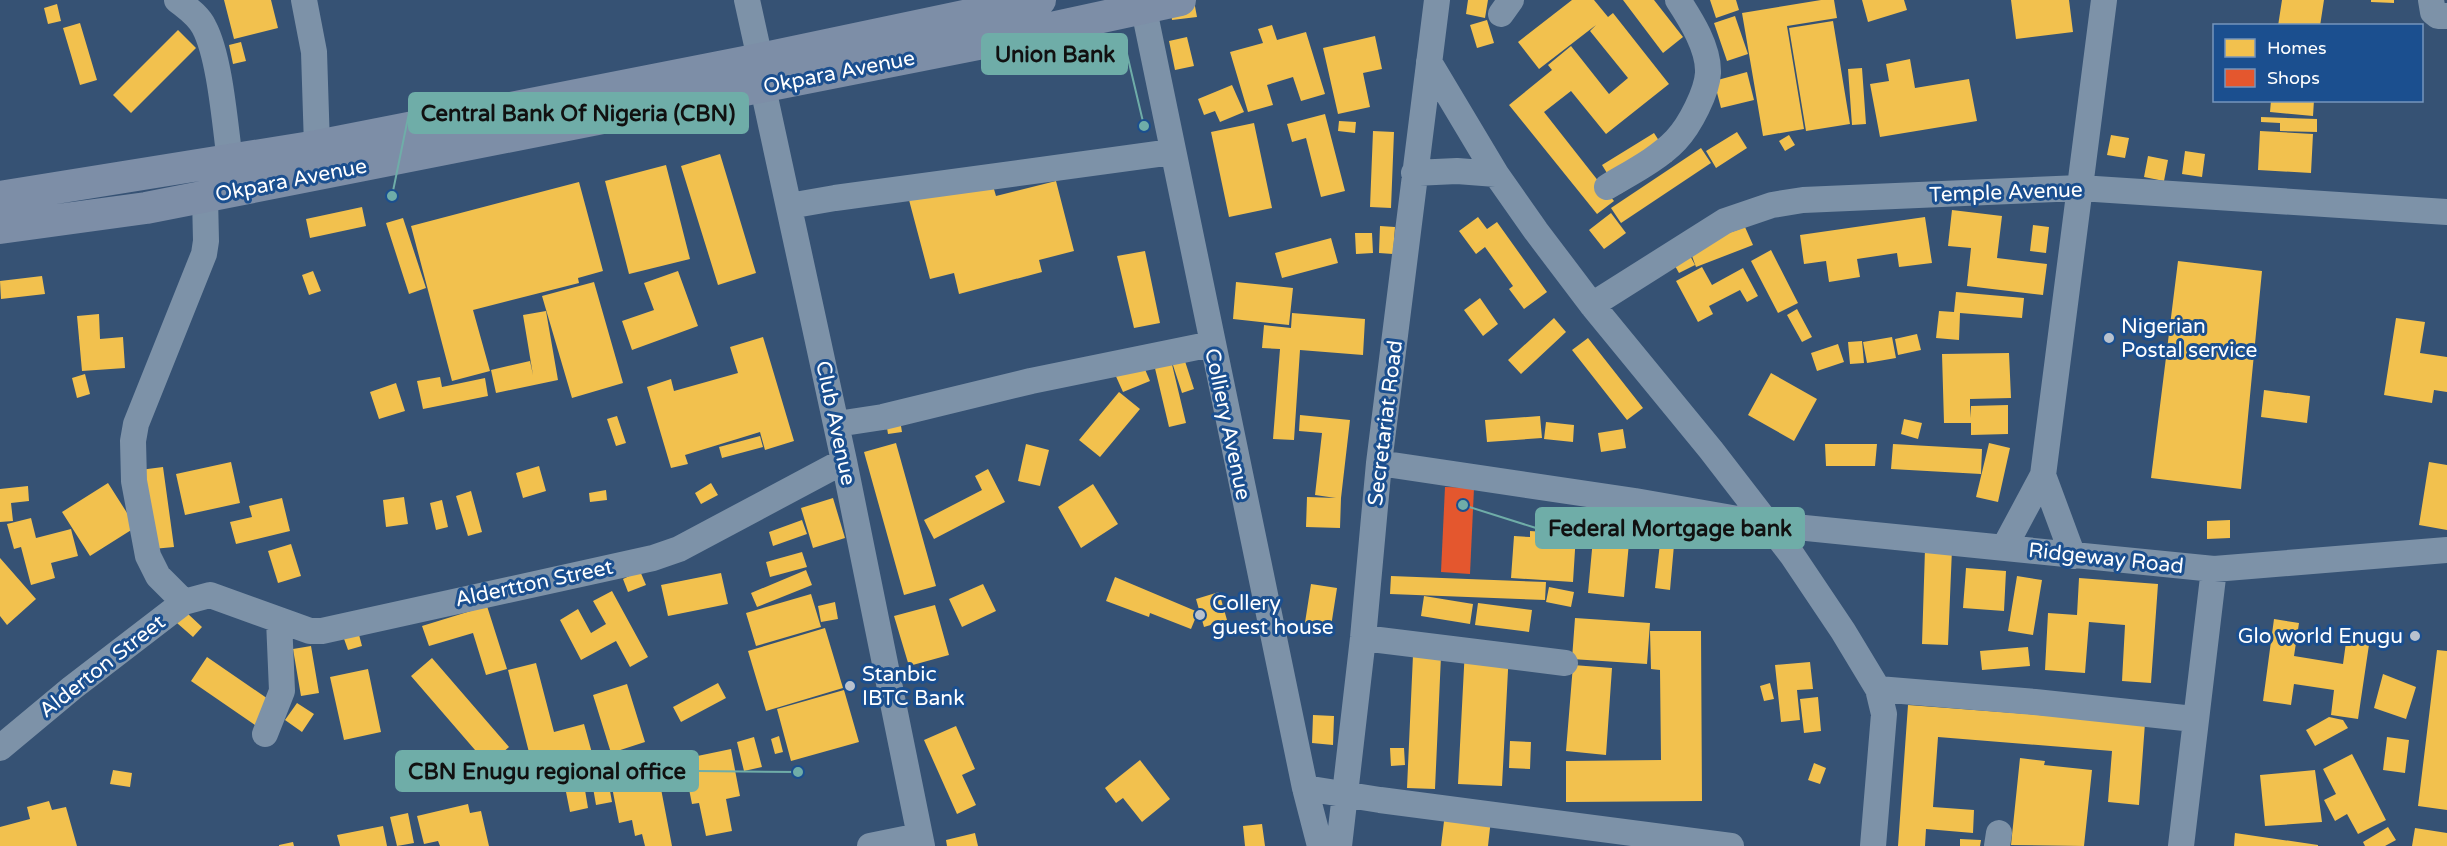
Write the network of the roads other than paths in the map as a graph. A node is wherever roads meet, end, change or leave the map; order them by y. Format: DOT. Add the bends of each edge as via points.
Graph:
graph roads {
  1 [pos="177,0"];
  2 [pos="304,0"];
  3 [pos="747,0"];
  4 [pos="1040,0"];
  5 [pos="1180,0"];
  6 [pos="1437,0"];
  7 [pos="1678,0"];
  8 [pos="2104,0"];
  9 [pos="2431,0"];
  10 [pos="1143,4"];
  11 [pos="2447,16"];
  12 [pos="1429,62"];
  13 [pos="761,73"];
  14 [pos="1172,152"];
  15 [pos="320,160"];
  16 [pos="231,161"];
  17 [pos="1414,173"];
  18 [pos="1496,174"];
  19 [pos="1607,187"];
  20 [pos="2080,188"];
  21 [pos="0,197"];
  22 [pos="205,197"];
  23 [pos="789,206"];
  24 [pos="2447,212"];
  25 [pos="0,228"];
  26 [pos="1592,305"];
  27 [pos="1212,344"];
  28 [pos="837,424"];
  29 [pos="844,461"];
  30 [pos="1379,463"];
  31 [pos="2043,475"];
  32 [pos="1766,524"];
  33 [pos="2005,546"];
  34 [pos="2447,550"];
  35 [pos="2073,556"];
  36 [pos="2214,569"];
  37 [pos="210,595"];
  38 [pos="184,602"];
  39 [pos="279,620"];
  40 [pos="1363,638"];
  41 [pos="1565,663"];
  42 [pos="1878,689"];
  43 [pos="2194,719"];
  44 [pos="264,734"];
  45 [pos="0,748"];
  46 [pos="1305,788"];
  47 [pos="1346,796"];
  48 [pos="921,841"];
  49 [pos="870,846"];
  50 [pos="1320,846"];
  51 [pos="1339,846"];
  52 [pos="1731,846"];
  53 [pos="1873,846"];
  54 [pos="2181,846"];
  1 -- 16 [label="street" via="205,27"];
  2 -- 15 [label="street" via="314,52"];
  3 -- 13 [label="street, Club Avenue"];
  4 -- 13 [label="main road, Okpara Avenue"];
  5 -- 10 [label="main road, Okpara Avenue"];
  6 -- 12 [label="street, Secretariat Road"];
  7 -- 19 [label="street" via="1704,53 1708,73 1700,99 1676,140"];
  8 -- 20 [label="street"];
  9 -- 11 [label="street" via="2433,12"];
  10 -- 13 [label="main road, Okpara Avenue"];
  10 -- 14 [label="street, Colliery Avenue"];
  12 -- 17 [label="street, Secretariat Road"];
  12 -- 18 [label="street"];
  13 -- 15 [label="main road, Okpara Avenue"];
  13 -- 23 [label="street, Club Avenue"];
  14 -- 23 [label="street"];
  14 -- 27 [label="street, Colliery Avenue"];
  15 -- 16 [label="main road, Okpara Avenue"];
  15 -- 22 [label="main road, Okpara Avenue"];
  16 -- 21 [label="main road, Okpara Avenue"];
  17 -- 18 [label="street"];
  17 -- 30 [label="street, Secretariat Road"];
  18 -- 26 [label="street"];
  20 -- 24 [label="street, Temple Avenue"];
  20 -- 26 [label="street, Temple Avenue" via="1803,200 1772,205 1725,221"];
  20 -- 31 [label="street"];
  22 -- 25 [label="main road, Okpara Avenue"];
  22 -- 38 [label="street" via="204,254 136,424 133,441 134,481 148,556 158,576"];
  23 -- 28 [label="street, Club Avenue"];
  26 -- 32 [label="street"];
  27 -- 28 [label="street"];
  27 -- 46 [label="street, Colliery Avenue"];
  28 -- 29 [label="street, Club Avenue"];
  29 -- 39 [label="street, Aldertton Street" via="680,549 652,558 322,631 310,632"];
  29 -- 48 [label="street, Club Avenue"];
  30 -- 32 [label="street, Ridgeway Road"];
  30 -- 40 [label="street, Secretariat Road"];
  31 -- 33 [label="street"];
  31 -- 35 [label="street"];
  32 -- 33 [label="street, Ridgeway Road"];
  32 -- 42 [label="street" via="1824,602"];
  33 -- 35 [label="street, Ridgeway Road"];
  34 -- 36 [label="street, Ridgeway Road"];
  35 -- 36 [label="street, Ridgeway Road"];
  36 -- 43 [label="street"];
  37 -- 38 [label="street, Alderton Street"];
  37 -- 39 [label="street, Aldertton Street"];
  38 -- 45 [label="street, Alderton Street"];
  39 -- 44 [label="street" via="282,691"];
  40 -- 41 [label="street"];
  40 -- 47 [label="street, Secretariat Road"];
  42 -- 43 [label="street"];
  42 -- 53 [label="street" via="1884,714"];
  43 -- 54 [label="street"];
  46 -- 47 [label="street"];
  46 -- 50 [label="street, Colliery Avenue"];
  47 -- 51 [label="street, Secretariat Road"];
  47 -- 52 [label="street"];
  48 -- 49 [label="street"];
}
